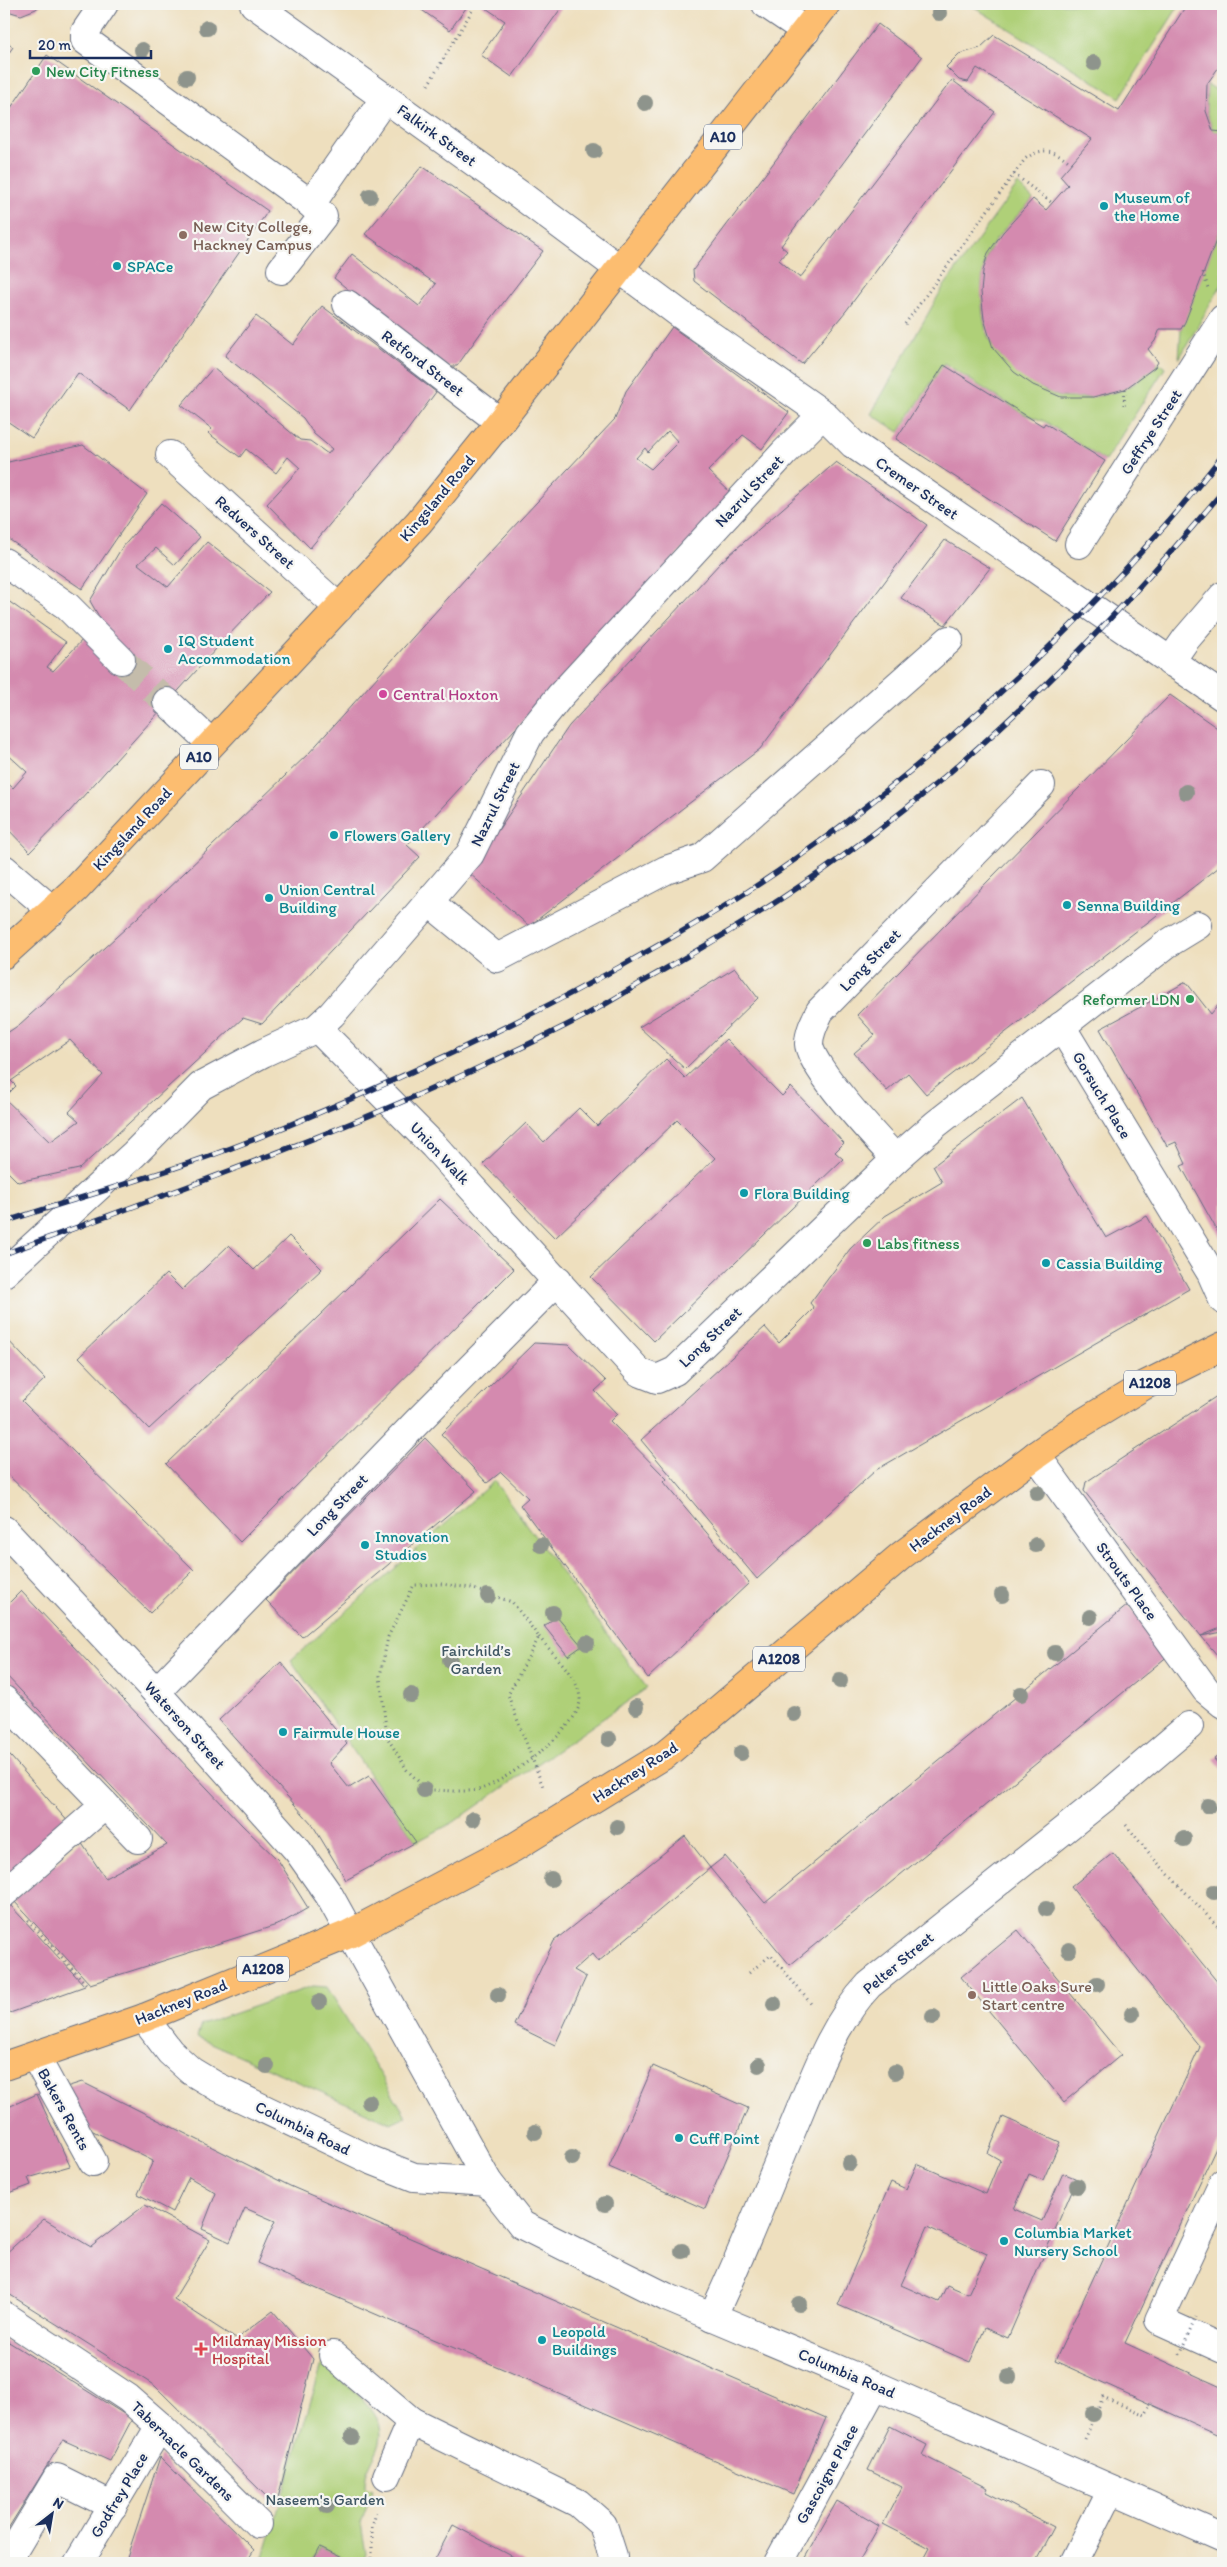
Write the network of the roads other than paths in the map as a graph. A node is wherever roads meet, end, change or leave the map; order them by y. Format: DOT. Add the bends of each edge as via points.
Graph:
graph roads {
  1 [pos="104,4"];
  2 [pos="254,4"];
  3 [pos="766,4"];
  4 [pos="826,4"];
  5 [pos="806,31"];
  6 [pos="385,98"];
  7 [pos="311,204"];
  8 [pos="619,269"];
  9 [pos="281,270"];
  10 [pos="346,304"];
  11 [pos="1223,319"];
  12 [pos="823,414"];
  13 [pos="500,422"];
  14 [pos="170,455"];
  15 [pos="1078,544"];
  16 [pos="4,562"];
  17 [pos="1223,596"];
  18 [pos="340,608"];
  19 [pos="949,640"];
  20 [pos="121,660"];
  21 [pos="1170,662"];
  22 [pos="1223,697"];
  23 [pos="167,702"];
  24 [pos="212,743"];
  25 [pos="1041,785"];
  26 [pos="4,869"];
  27 [pos="429,902"];
  28 [pos="53,911"];
  29 [pos="1198,925"];
  30 [pos="4,954"];
  31 [pos="1061,1026"];
  32 [pos="317,1028"];
  33 [pos="896,1159"];
  34 [pos="4,1273"];
  35 [pos="558,1280"];
  36 [pos="1223,1300"];
  37 [pos="1223,1346"];
  38 [pos="1036,1455"];
  39 [pos="4,1530"];
  40 [pos="156,1692"];
  41 [pos="4,1700"];
  42 [pos="1223,1704"];
  43 [pos="1189,1726"];
  44 [pos="105,1805"];
  45 [pos="138,1839"];
  46 [pos="4,1893"];
  47 [pos="349,1934"];
  48 [pos="144,2018"];
  49 [pos="35,2056"];
  50 [pos="4,2066"];
  51 [pos="93,2162"];
  52 [pos="488,2182"];
  53 [pos="1223,2183"];
  54 [pos="1217,2212"];
  55 [pos="4,2316"];
  56 [pos="712,2318"];
  57 [pos="1223,2349"];
  58 [pos="333,2355"];
  59 [pos="875,2385"];
  60 [pos="411,2421"];
  61 [pos="160,2426"];
  62 [pos="387,2476"];
  63 [pos="1110,2489"];
  64 [pos="113,2506"];
  65 [pos="258,2524"];
  66 [pos="1223,2538"];
  67 [pos="6,2563"];
  68 [pos="78,2563"];
  69 [pos="612,2563"];
  70 [pos="778,2563"];
  71 [pos="1074,2563"];
  1 -- 7 [label="street" via="85,32 85,40"];
  2 -- 6 [label="street, Falkirk Street"];
  3 -- 5 [label="street"];
  4 -- 5 [label="main road, Kingsland Road / A10"];
  5 -- 8 [label="main road, Kingsland Road / A10"];
  6 -- 7 [label="street"];
  6 -- 8 [label="street, Falkirk Street"];
  7 -- 9 [label="street" via="323,216"];
  8 -- 12 [label="street, Cremer Street"];
  8 -- 13 [label="main road, Kingsland Road / A10"];
  10 -- 13 [label="street, Retford Street"];
  11 -- 15 [label="street, Geffrye Street"];
  12 -- 21 [label="street, Cremer Street" via="853,444"];
  12 -- 27 [label="street, Nazrul Street" via="530,733 470,854"];
  13 -- 18 [label="main road, Kingsland Road / A10" via="419,522"];
  14 -- 18 [label="street, Redvers Street"];
  16 -- 20 [label="street" via="67,606"];
  17 -- 21 [label="street"];
  18 -- 24 [label="main road, Kingsland Road / A10"];
  19 -- 27 [label="street" via="702,858 666,870 497,958"];
  21 -- 22 [label="street, Cremer Street"];
  23 -- 24 [label="street"];
  24 -- 28 [label="main road, Kingsland Road / A10"];
  25 -- 33 [label="street, Long Street" via="820,1011 812,1027 809,1044 814,1061"];
  26 -- 28 [label="street"];
  27 -- 32 [label="street, Nazrul Street"];
  28 -- 30 [label="main road, Kingsland Road / A10"];
  29 -- 31 [label="street" via="1167,944"];
  31 -- 33 [label="street"];
  31 -- 36 [label="street, Gorsuch Place" via="1210,1273"];
  32 -- 34 [label="street, Nazrul Street" via="202,1086 134,1154"];
  32 -- 35 [label="street, Union Walk" via="434,1146"];
  33 -- 35 [label="street, Long Street" via="675,1371 657,1379 639,1372"];
  35 -- 40 [label="street, Long Street"];
  37 -- 38 [label="main road, Hackney Road / A1208" via="1145,1385 1078,1425"];
  38 -- 42 [label="street, Strouts Place" via="1206,1690"];
  38 -- 47 [label="main road, Hackney Road / A1208" via="902,1555 666,1754 513,1848"];
  39 -- 40 [label="street, Waterson Street"];
  40 -- 47 [label="street, Waterson Street" via="298,1852 329,1895"];
  41 -- 44 [label="street"];
  43 -- 56 [label="street, Pelter Street" via="869,1985 855,2000 842,2020 805,2099"];
  44 -- 45 [label="street"];
  44 -- 46 [label="street"];
  47 -- 48 [label="main road, Hackney Road / A1208"];
  47 -- 52 [label="street, Columbia Road"];
  48 -- 49 [label="main road, Hackney Road / A1208"];
  48 -- 52 [label="street, Columbia Road" via="170,2052 191,2071 362,2156 414,2177"];
  49 -- 50 [label="main road, Hackney Road / A1208"];
  49 -- 51 [label="street, Bakers Rents"];
  52 -- 56 [label="street, Columbia Road" via="522,2225"];
  53 -- 54 [label="street"];
  54 -- 57 [label="street" via="1160,2320"];
  55 -- 61 [label="street, Tabernacle Gardens" via="128,2398"];
  56 -- 59 [label="street, Columbia Road"];
  58 -- 60 [label="street"];
  59 -- 63 [label="street, Columbia Road"];
  59 -- 70 [label="street, Gascoigne Place"];
  60 -- 62 [label="street"];
  60 -- 69 [label="street" via="578,2503 603,2525 614,2556"];
  61 -- 64 [label="street, Godfrey Place"];
  61 -- 65 [label="street, Tabernacle Gardens"];
  63 -- 66 [label="street, Columbia Road"];
  63 -- 71 [label="street"];
  64 -- 67 [label="street" via="57,2478"];
  64 -- 68 [label="street, Godfrey Place"];
}
